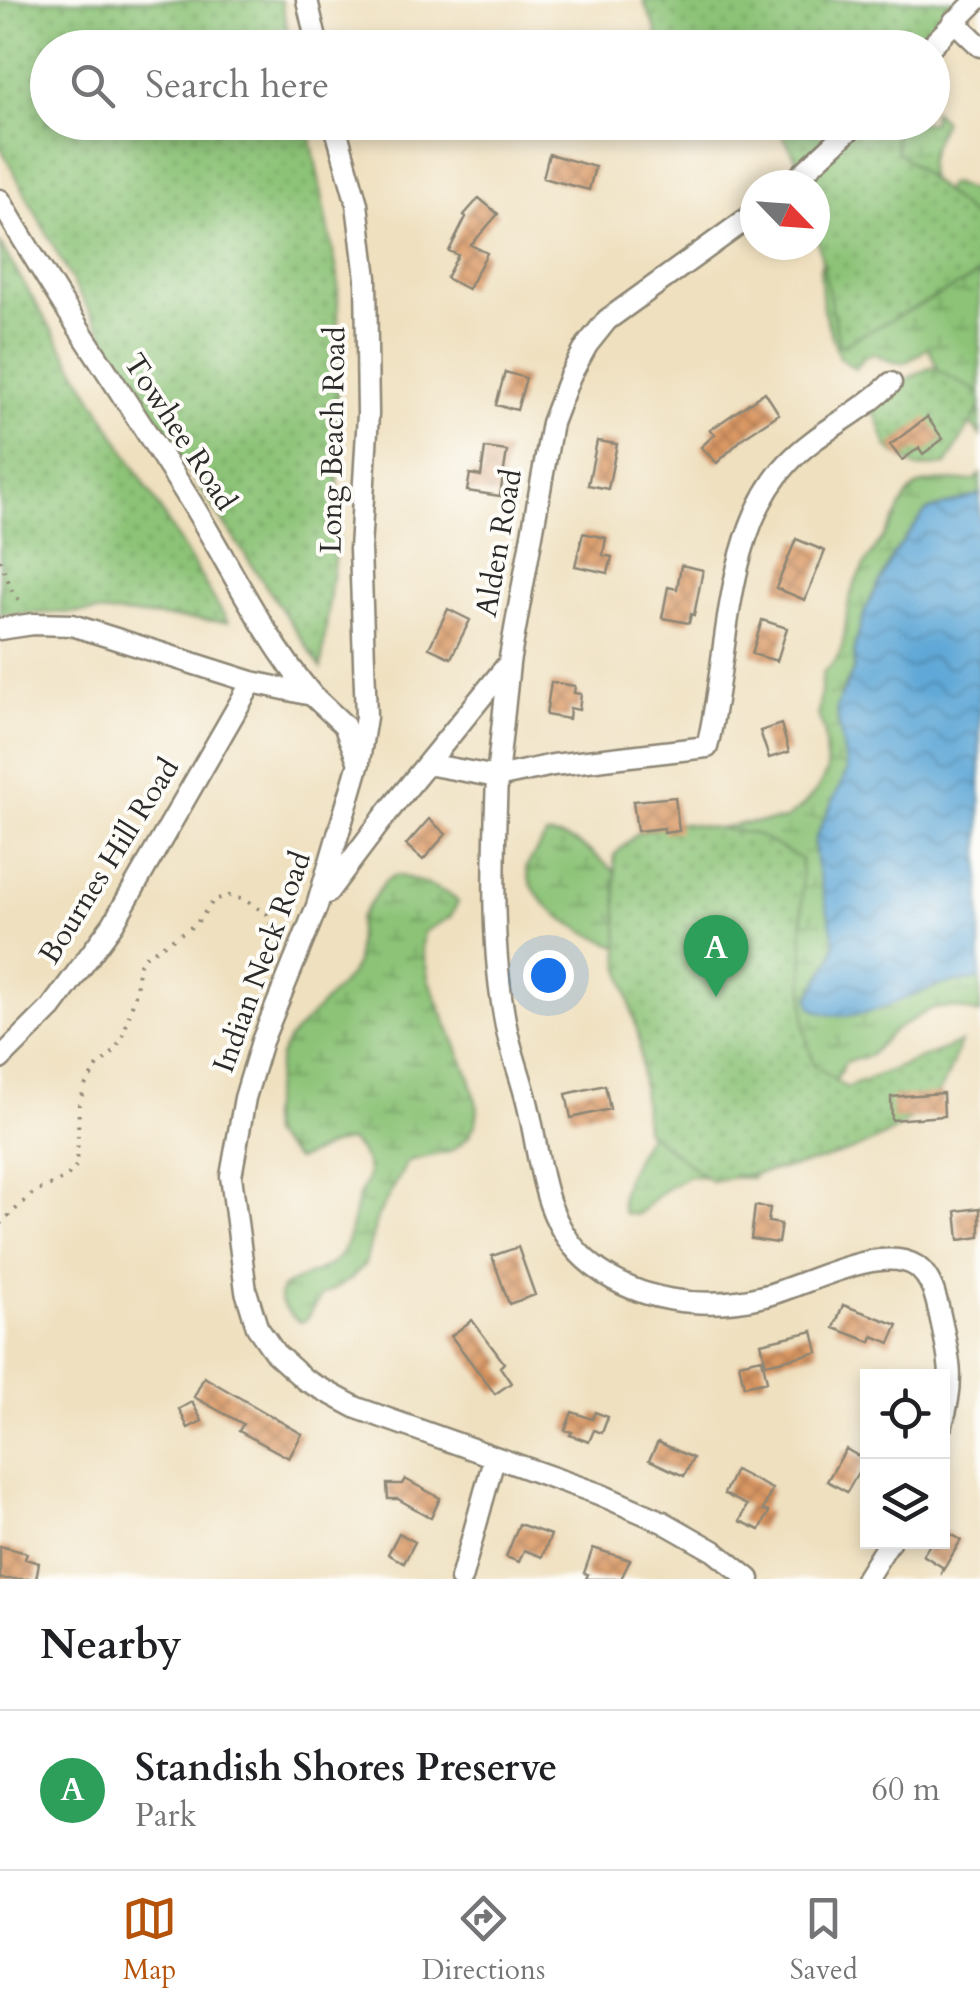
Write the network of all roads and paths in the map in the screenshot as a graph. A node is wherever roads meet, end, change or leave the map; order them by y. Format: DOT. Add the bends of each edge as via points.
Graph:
graph roads {
  1 [pos="307,0"];
  2 [pos="977,0"];
  3 [pos="954,21"];
  4 [pos="314,30"];
  5 [pos="946,30"];
  6 [pos="980,46"];
  7 [pos="339,140"];
  8 [pos="839,140"];
  9 [pos="806,170"];
  10 [pos="0,200"];
  11 [pos="740,224"];
  12 [pos="892,383"];
  13 [pos="0,560"];
  14 [pos="33,624"];
  15 [pos="0,629"];
  16 [pos="509,664"];
  17 [pos="252,682"];
  18 [pos="312,695"];
  19 [pos="359,763"];
  20 [pos="427,764"];
  21 [pos="497,777"];
  22 [pos="316,908"];
  23 [pos="269,977"];
  24 [pos="0,1059"];
  25 [pos="0,1224"];
  26 [pos="950,1369"];
  27 [pos="494,1459"];
  28 [pos="885,1549"];
  29 [pos="462,1579"];
  30 [pos="749,1579"];
  31 [pos="866,1579"];
  1 -- 4 [label="street"];
  2 -- 3 [label="street"];
  3 -- 5 [label="street"];
  3 -- 6 [label="street"];
  7 -- 19 [label="street, Long Beach Road" via="357,204 366,278 368,414 360,549 366,717"];
  8 -- 9 [label="street"];
  10 -- 18 [label="street, Towhee Road" via="284,661"];
  11 -- 16 [label="street, Alden Road" via="621,308 593,336 570,376 548,439"];
  12 -- 21 [label="street" via="793,458 752,520 707,747"];
  13 -- 14 [label="path"];
  14 -- 15 [label="street"];
  14 -- 17 [label="street" via="72,625"];
  16 -- 20 [label="street, Alden Road"];
  16 -- 21 [label="street"];
  17 -- 18 [label="street"];
  17 -- 24 [label="street, Bournes Hill Road" via="113,924 51,1008"];
  18 -- 19 [label="street" via="344,724"];
  19 -- 22 [label="street, Indian Neck Road"];
  20 -- 21 [label="street"];
  20 -- 22 [label="street, Alden Road"];
  21 -- 26 [label="street" via="496,920 506,1026 546,1195 576,1249 635,1290 702,1302 764,1296 856,1264 891,1260 915,1266 934,1291"];
  22 -- 27 [label="street, Indian Neck Road" via="262,1042 231,1176 256,1327 285,1363 322,1390"];
  23 -- 25 [label="path" via="276,940 267,914 230,896 214,900 196,924 146,956 124,1033 86,1084 79,1105 77,1165"];
  27 -- 29 [label="street"];
  27 -- 30 [label="street, Indian Neck Road" via="664,1522"];
  28 -- 31 [label="street"];
}
